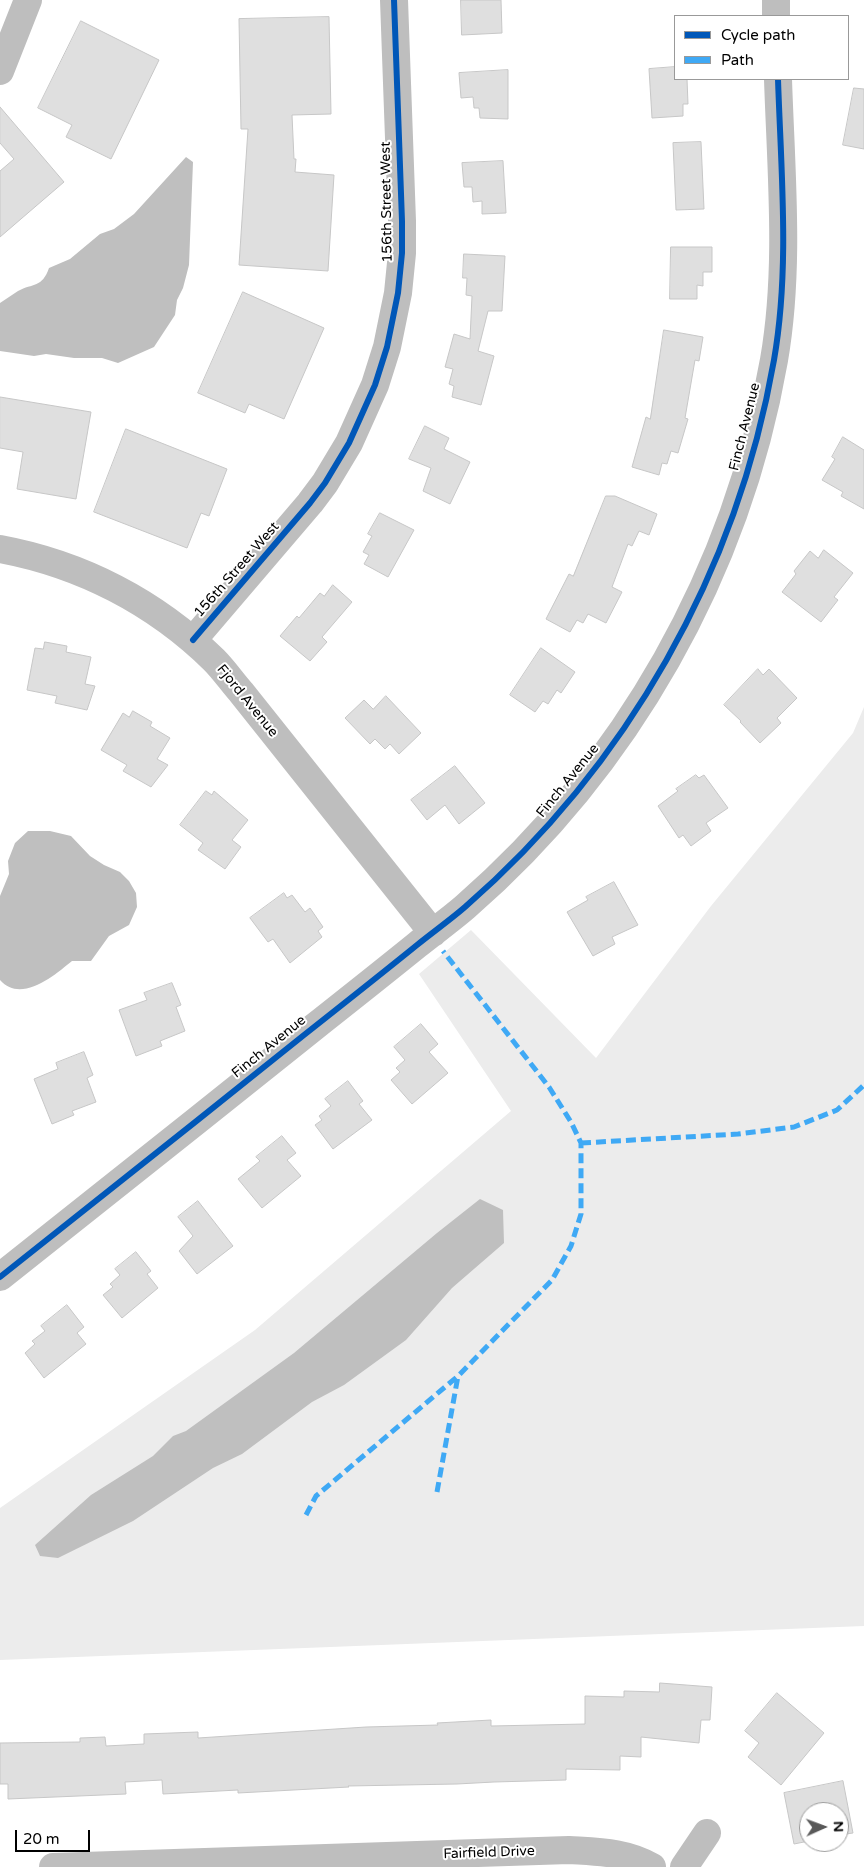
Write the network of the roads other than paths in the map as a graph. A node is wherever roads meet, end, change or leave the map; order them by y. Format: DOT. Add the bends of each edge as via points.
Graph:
graph roads {
  1 [pos="28,0"];
  2 [pos="394,0"];
  3 [pos="776,0"];
  4 [pos="776,15"];
  5 [pos="0,70"];
  6 [pos="778,80"];
  7 [pos="0,549"];
  8 [pos="193,640"];
  9 [pos="433,933"];
  10 [pos="0,1277"];
  11 [pos="707,1833"];
  12 [pos="53,1867"];
  13 [pos="652,1867"];
  14 [pos="684,1867"];
  1 -- 5 [label="street"];
  2 -- 8 [label="street, 156th Street West" via="402,253 398,293 380,370 363,414 324,483 291,527"];
  3 -- 4 [label="street"];
  6 -- 9 [label="street, Finch Avenue" via="783,267 775,358 757,437 717,559 671,655 625,729 596,768 544,830 464,909"];
  7 -- 8 [label="street, Fjord Avenue" via="57,563 97,578 135,599"];
  8 -- 9 [label="street, Fjord Avenue" via="241,692"];
  9 -- 10 [label="street, Finch Avenue"];
  11 -- 14 [label="street"];
  12 -- 13 [label="street, Fairfield Drive" via="569,1850 614,1853 637,1858"];
}
